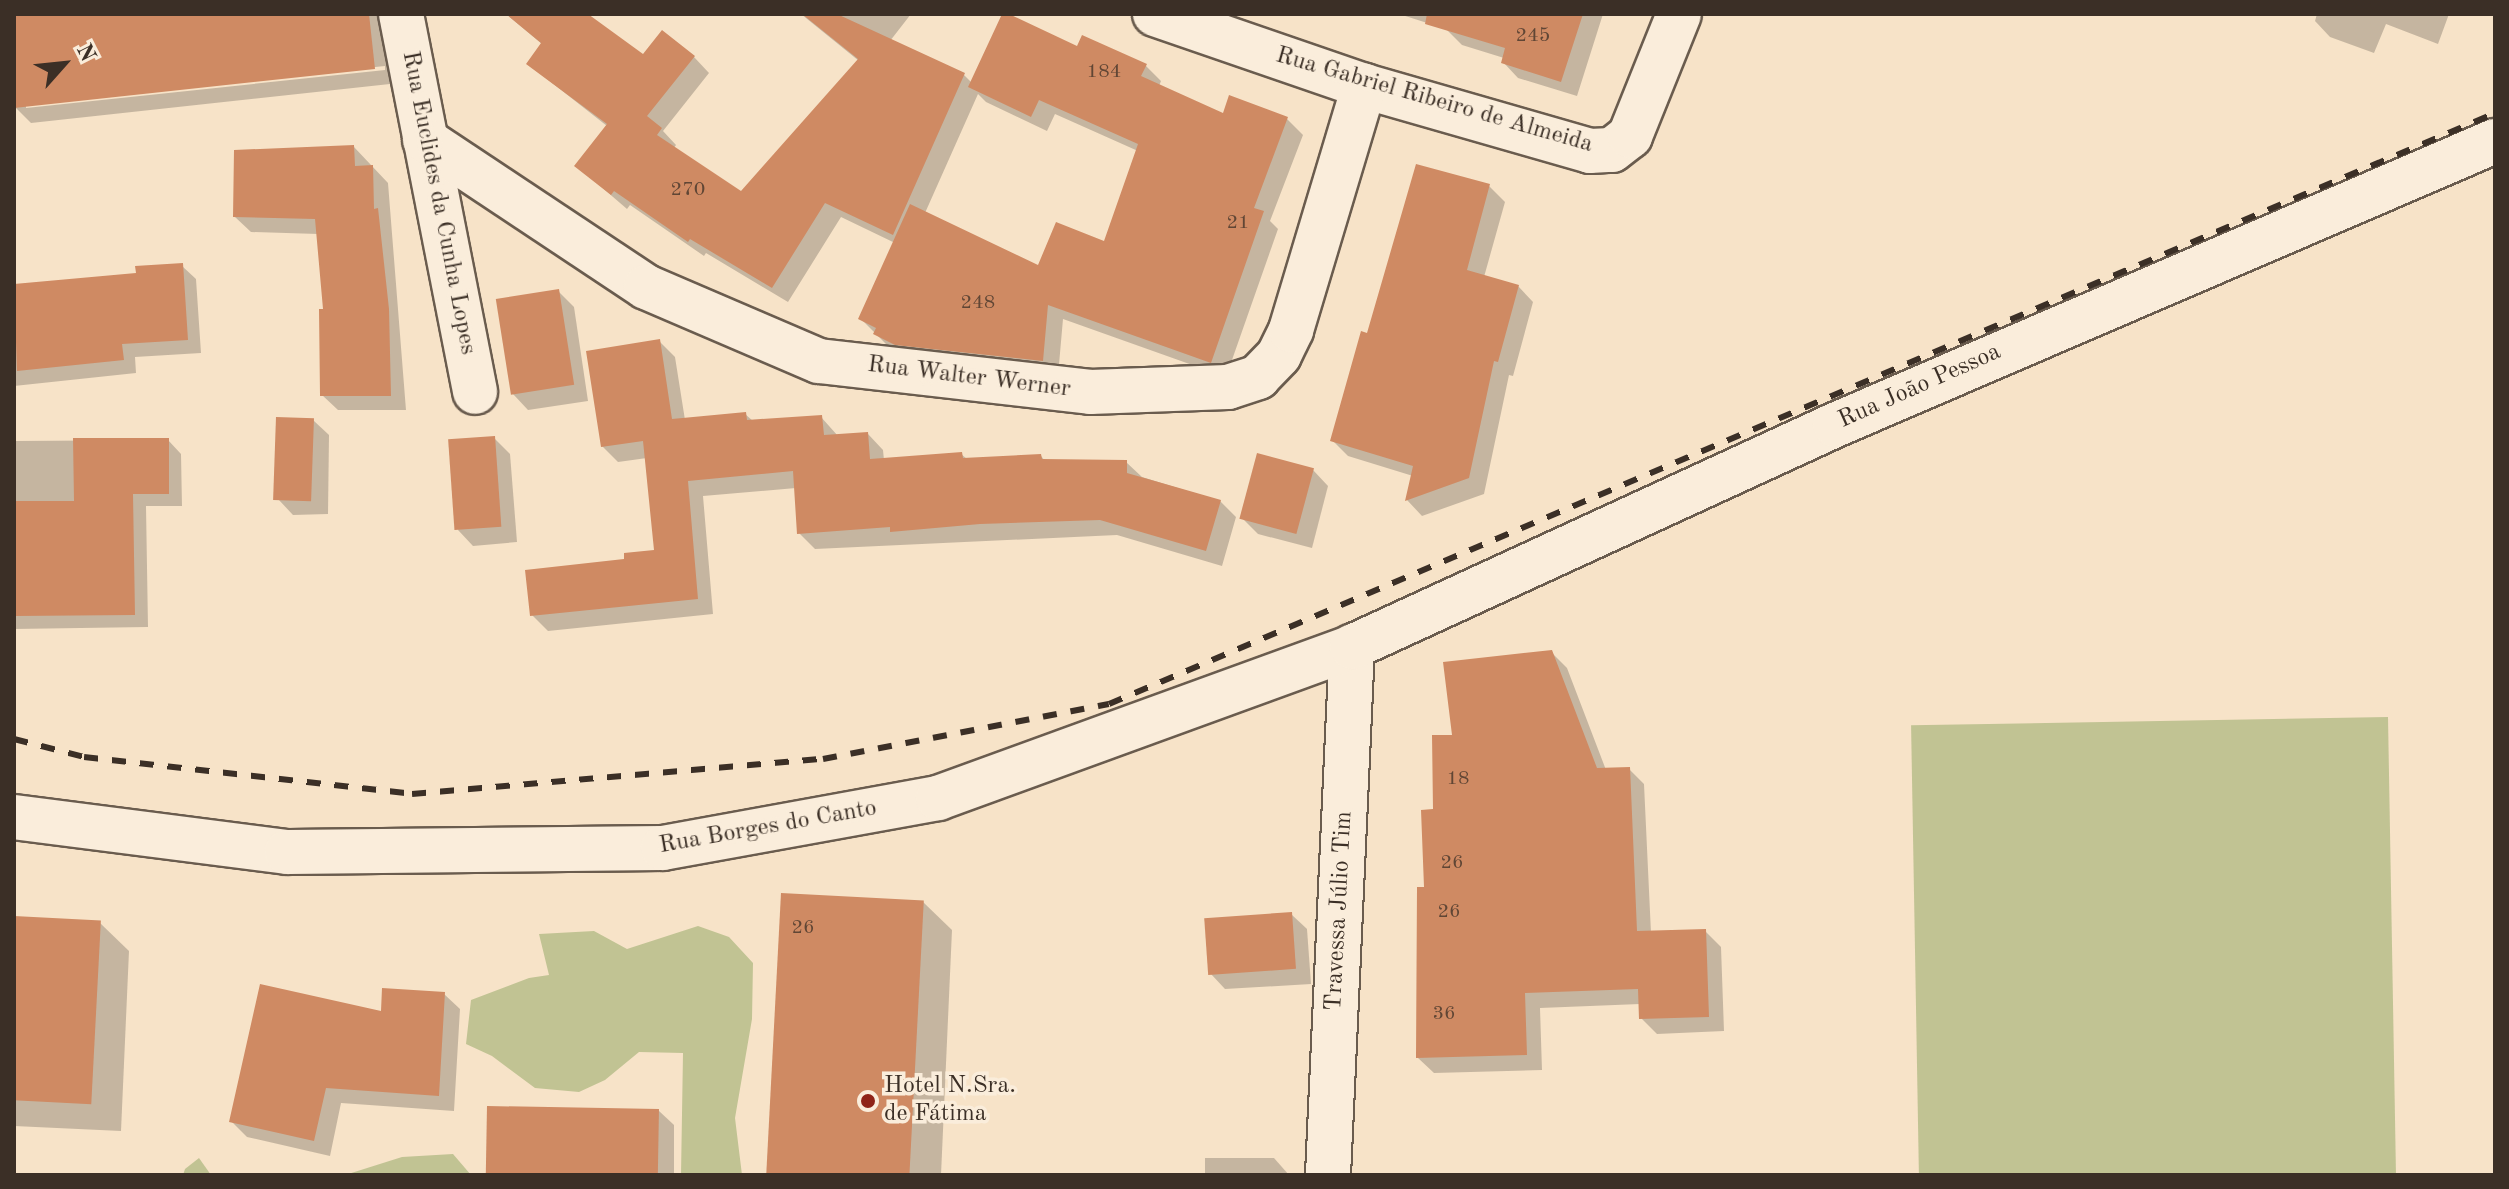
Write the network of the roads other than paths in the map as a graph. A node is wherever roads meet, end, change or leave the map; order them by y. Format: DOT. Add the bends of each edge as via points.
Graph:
graph roads {
  1 [pos="401,14"];
  2 [pos="1155,14"];
  3 [pos="1679,14"];
  4 [pos="1364,86"];
  5 [pos="425,140"];
  6 [pos="2495,141"];
  7 [pos="475,392"];
  8 [pos="1352,647"];
  9 [pos="14,817"];
  10 [pos="1328,1175"];
  1 -- 5 [label="street, Rua Euclides da Cunha Lopes"];
  2 -- 4 [label="street, Rua Gabriel Ribeiro de Almeida"];
  3 -- 4 [label="street, Rua Gabriel Ribeiro de Almeida" via="1630,136 1612,150 1590,151"];
  4 -- 5 [label="street, Rua Walter Werner" via="1291,330 1279,355 1258,377 1228,387 1090,392 819,361 646,287"];
  5 -- 7 [label="street, Rua Euclides da Cunha Lopes"];
  6 -- 8 [label="street, Rua João Pessoa" via="1849,418"];
  8 -- 9 [label="street, Rua Borges do Canto" via="938,798 663,848 287,852"];
  8 -- 10 [label="street, Travessa Júlio Tim"];
}
